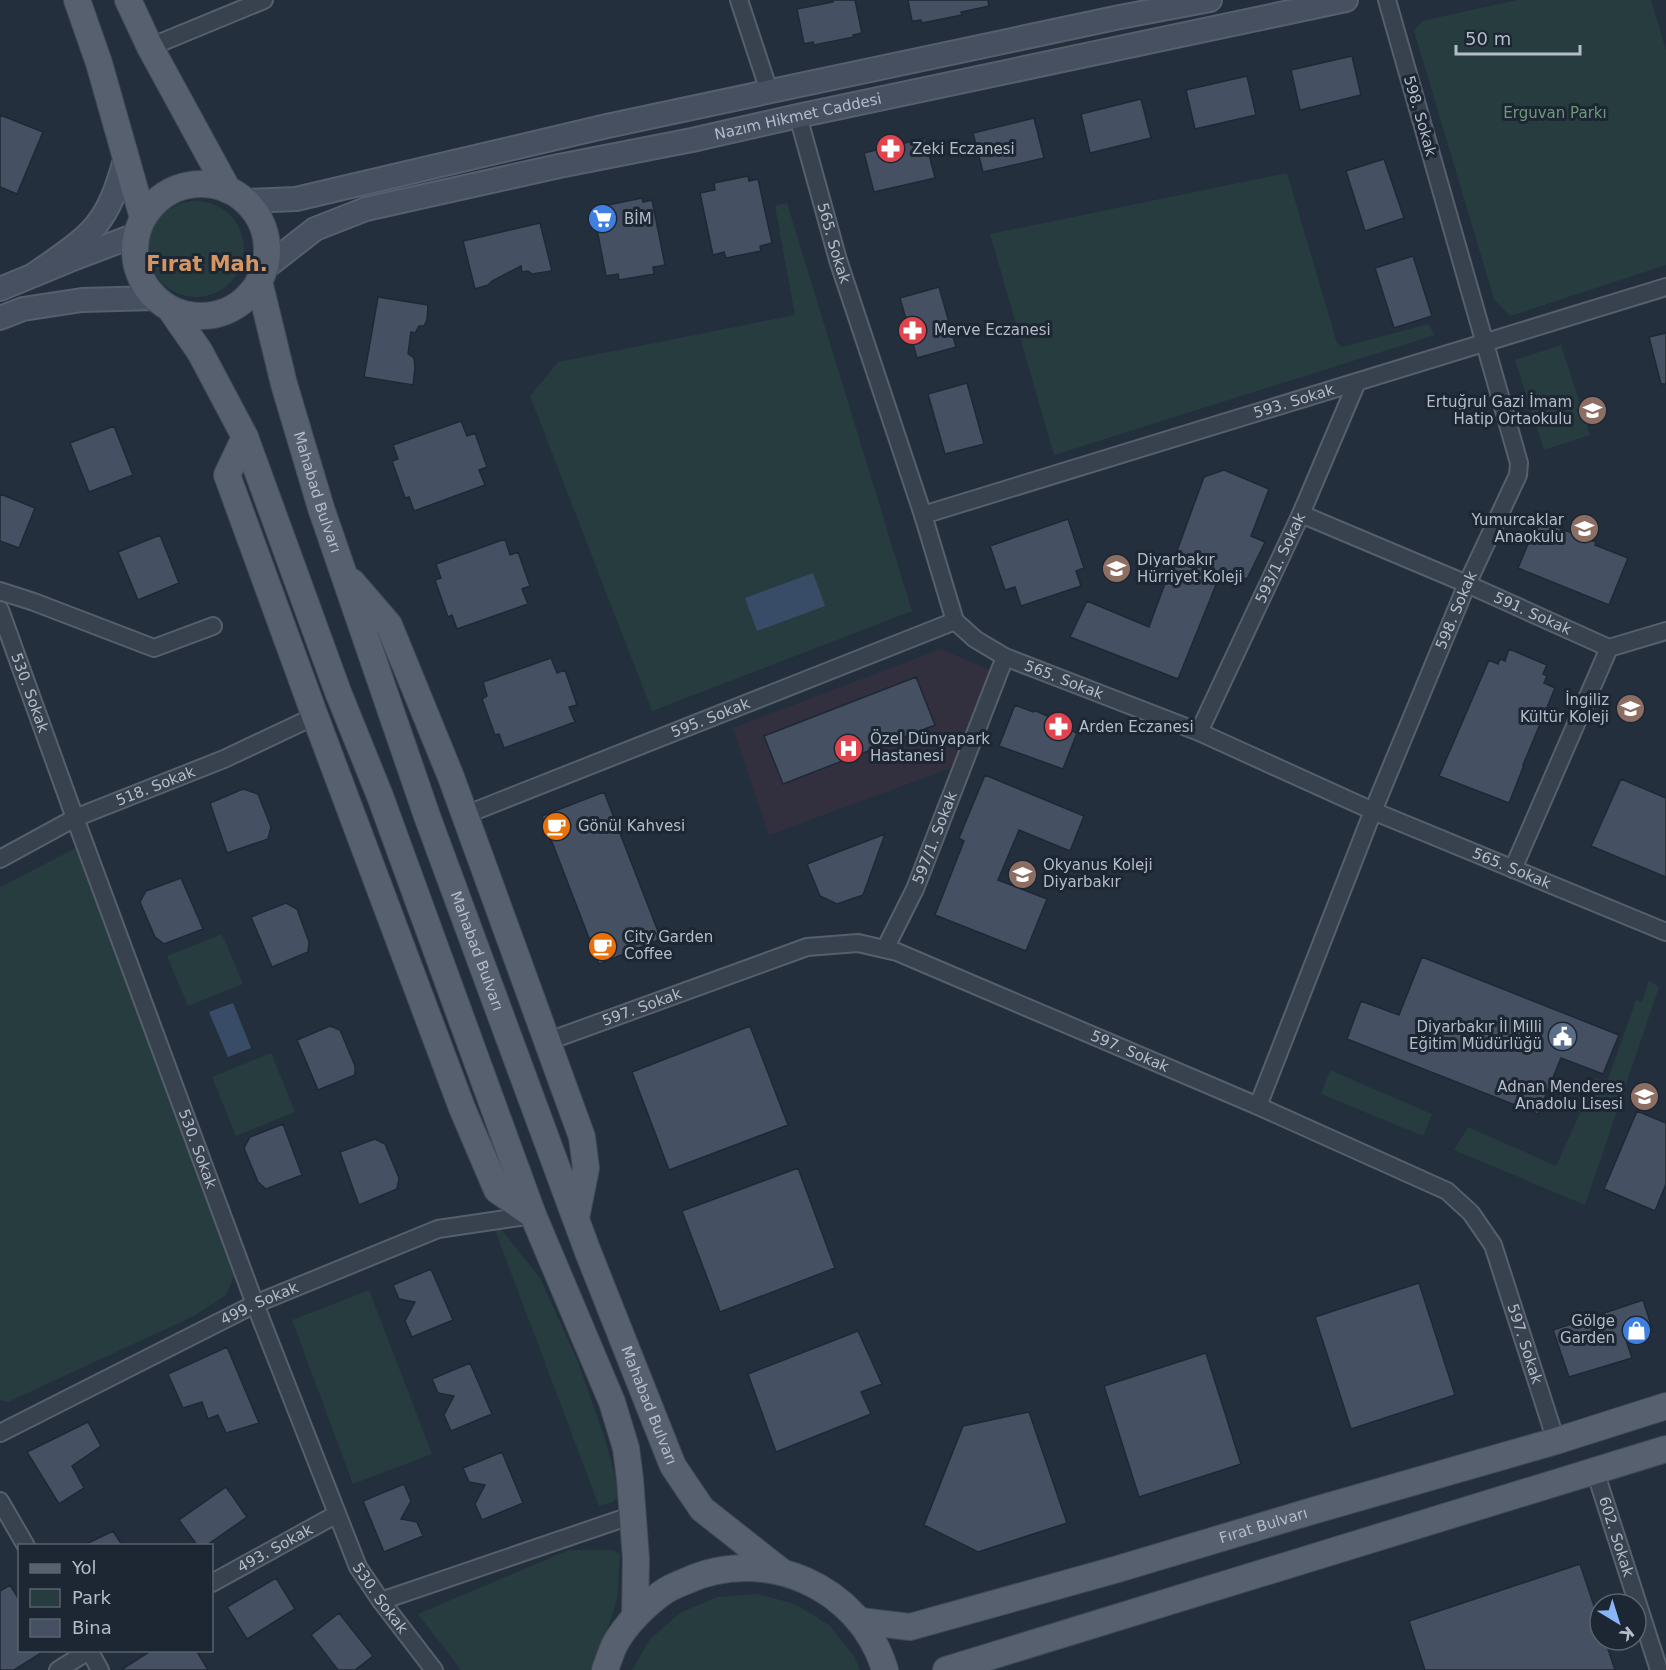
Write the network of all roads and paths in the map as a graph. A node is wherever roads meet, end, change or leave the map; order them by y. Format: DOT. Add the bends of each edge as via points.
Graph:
graph roads {
  1 [pos="71,0"];
  2 [pos="77,0"];
  3 [pos="128,0"];
  4 [pos="264,0"];
  5 [pos="739,0"];
  6 [pos="1210,0"];
  7 [pos="1346,0"];
  8 [pos="1387,0"];
  9 [pos="1120,9"];
  10 [pos="86,24"];
  11 [pos="150,47"];
  12 [pos="768,91"];
  13 [pos="798,116"];
  14 [pos="126,157"];
  15 [pos="237,195"];
  16 [pos="140,226"];
  17 [pos="35,274"];
  18 [pos="262,275"];
  19 [pos="1666,287"];
  20 [pos="0,289"];
  21 [pos="163,304"];
  22 [pos="0,318"];
  23 [pos="1486,343"];
  24 [pos="1357,382"];
  25 [pos="245,437"];
  26 [pos="1301,514"];
  27 [pos="923,516"];
  28 [pos="343,572"];
  29 [pos="1467,584"];
  30 [pos="0,591"];
  31 [pos="0,610"];
  32 [pos="955,621"];
  33 [pos="213,626"];
  34 [pos="1666,631"];
  35 [pos="1609,648"];
  36 [pos="1005,657"];
  37 [pos="315,716"];
  38 [pos="1199,732"];
  39 [pos="1373,811"];
  40 [pos="465,815"];
  41 [pos="75,818"];
  42 [pos="0,859"];
  43 [pos="1513,869"];
  44 [pos="1666,932"];
  45 [pos="885,949"];
  46 [pos="546,1042"];
  47 [pos="1257,1106"];
  48 [pos="533,1215"];
  49 [pos="576,1219"];
  50 [pos="255,1304"];
  51 [pos="1666,1406"];
  52 [pos="0,1433"];
  53 [pos="1556,1441"];
  54 [pos="1666,1449"];
  55 [pos="1595,1471"];
  56 [pos="0,1501"];
  57 [pos="337,1514"];
  58 [pos="633,1515"];
  59 [pos="25,1544"];
  60 [pos="782,1572"];
  61 [pos="213,1582"];
  62 [pos="381,1601"];
  63 [pos="635,1617"];
  64 [pos="860,1621"];
  65 [pos="87,1652"];
  66 [pos="90,1652"];
  67 [pos="58,1670"];
  68 [pos="100,1670"];
  69 [pos="434,1670"];
  70 [pos="605,1670"];
  71 [pos="885,1670"];
  72 [pos="946,1670"];
  73 [pos="1659,1670"];
  1 -- 10 [label="main road"];
  2 -- 10 [label="main road"];
  3 -- 11 [label="main road"];
  4 -- 11 [label="street"];
  5 -- 12 [label="street"];
  6 -- 9 [label="main road, Nazım Hikmet Caddesi"];
  7 -- 13 [label="main road, Nazım Hikmet Caddesi"];
  8 -- 23 [label="street, 598. Sokak"];
  9 -- 12 [label="main road, Nazım Hikmet Caddesi"];
  10 -- 14 [label="main road"];
  11 -- 15 [label="main road"];
  12 -- 15 [label="main road, Nazım Hikmet Caddesi" via="296,199"];
  13 -- 18 [label="main road, Nazım Hikmet Caddesi" via="366,209 315,230"];
  13 -- 27 [label="street, 565. Sokak" via="838,260"];
  14 -- 16 [label="main road"];
  14 -- 17 [label="main road" via="102,218 81,240"];
  15 -- 16 [label="main road" via="209,184 189,185 155,202"];
  15 -- 18 [label="main road" via="257,215 265,232 267,250"];
  16 -- 17 [label="main road"];
  16 -- 21 [label="main road" via="134,252 137,269 144,285"];
  17 -- 20 [label="main road"];
  18 -- 21 [label="main road" via="247,298 211,316 190,316"];
  18 -- 28 [label="main road, Mahabad Bulvarı" via="284,384"];
  19 -- 23 [label="street, 593. Sokak"];
  21 -- 22 [label="main road" via="82,300 22,309"];
  21 -- 25 [label="main road" via="200,352"];
  23 -- 24 [label="street, 593. Sokak"];
  23 -- 29 [label="street, 598. Sokak" via="1520,463"];
  24 -- 26 [label="street, 593/1. Sokak"];
  24 -- 27 [label="street, 593. Sokak"];
  25 -- 37 [label="main road" via="227,475"];
  25 -- 48 [label="main road"];
  26 -- 29 [label="street, 591. Sokak"];
  26 -- 38 [label="street, 593/1. Sokak"];
  27 -- 32 [label="street, 565. Sokak"];
  28 -- 40 [label="main road" via="389,626"];
  28 -- 49 [label="main road, Mahabad Bulvarı" via="427,816"];
  29 -- 35 [label="street, 591. Sokak"];
  29 -- 39 [label="street, 598. Sokak"];
  30 -- 33 [label="street" via="154,648"];
  31 -- 41 [label="street, 530. Sokak"];
  32 -- 36 [label="street, 565. Sokak"];
  32 -- 40 [label="street, 595. Sokak"];
  34 -- 35 [label="street"];
  35 -- 43 [label="street"];
  36 -- 38 [label="street, 565. Sokak"];
  36 -- 45 [label="street, 597/1. Sokak" via="915,889"];
  37 -- 41 [label="street, 518. Sokak" via="224,759"];
  37 -- 48 [label="main road" via="462,1108 497,1190"];
  38 -- 39 [label="street, 565. Sokak"];
  39 -- 43 [label="street, 565. Sokak"];
  39 -- 47 [label="street, 598. Sokak"];
  40 -- 46 [label="main road"];
  41 -- 42 [label="street, 518. Sokak"];
  41 -- 50 [label="street, 530. Sokak"];
  43 -- 44 [label="street, 565. Sokak"];
  45 -- 46 [label="street, 597. Sokak" via="858,943 807,947"];
  45 -- 47 [label="street, 597. Sokak"];
  46 -- 49 [label="main road" via="582,1137 586,1168"];
  47 -- 53 [label="street, 597. Sokak" via="1447,1191 1471,1213 1493,1245"];
  48 -- 50 [label="street, 499. Sokak" via="438,1229"];
  48 -- 58 [label="main road" via="612,1402 626,1448"];
  49 -- 60 [label="main road, Mahabad Bulvarı" via="673,1466 702,1509"];
  50 -- 52 [label="street, 499. Sokak"];
  50 -- 57 [label="street, 530. Sokak"];
  51 -- 53 [label="main road, Fırat Bulvarı"];
  53 -- 64 [label="main road, Fırat Bulvarı" via="910,1626"];
  54 -- 55 [label="main road"];
  55 -- 72 [label="main road"];
  55 -- 73 [label="street, 602. Sokak"];
  56 -- 59 [label="street"];
  57 -- 61 [label="street, 493. Sokak"];
  57 -- 62 [label="street, 530. Sokak" via="358,1567"];
  58 -- 62 [label="street"];
  58 -- 63 [label="main road"];
  60 -- 63 [label="main road" via="742,1567 702,1574 666,1591"];
  60 -- 64 [label="main road" via="829,1593"];
  62 -- 69 [label="street, 530. Sokak"];
  63 -- 70 [label="main road" via="615,1644"];
  64 -- 71 [label="main road"];
  65 -- 67 [label="street"];
  66 -- 68 [label="street"];
}
